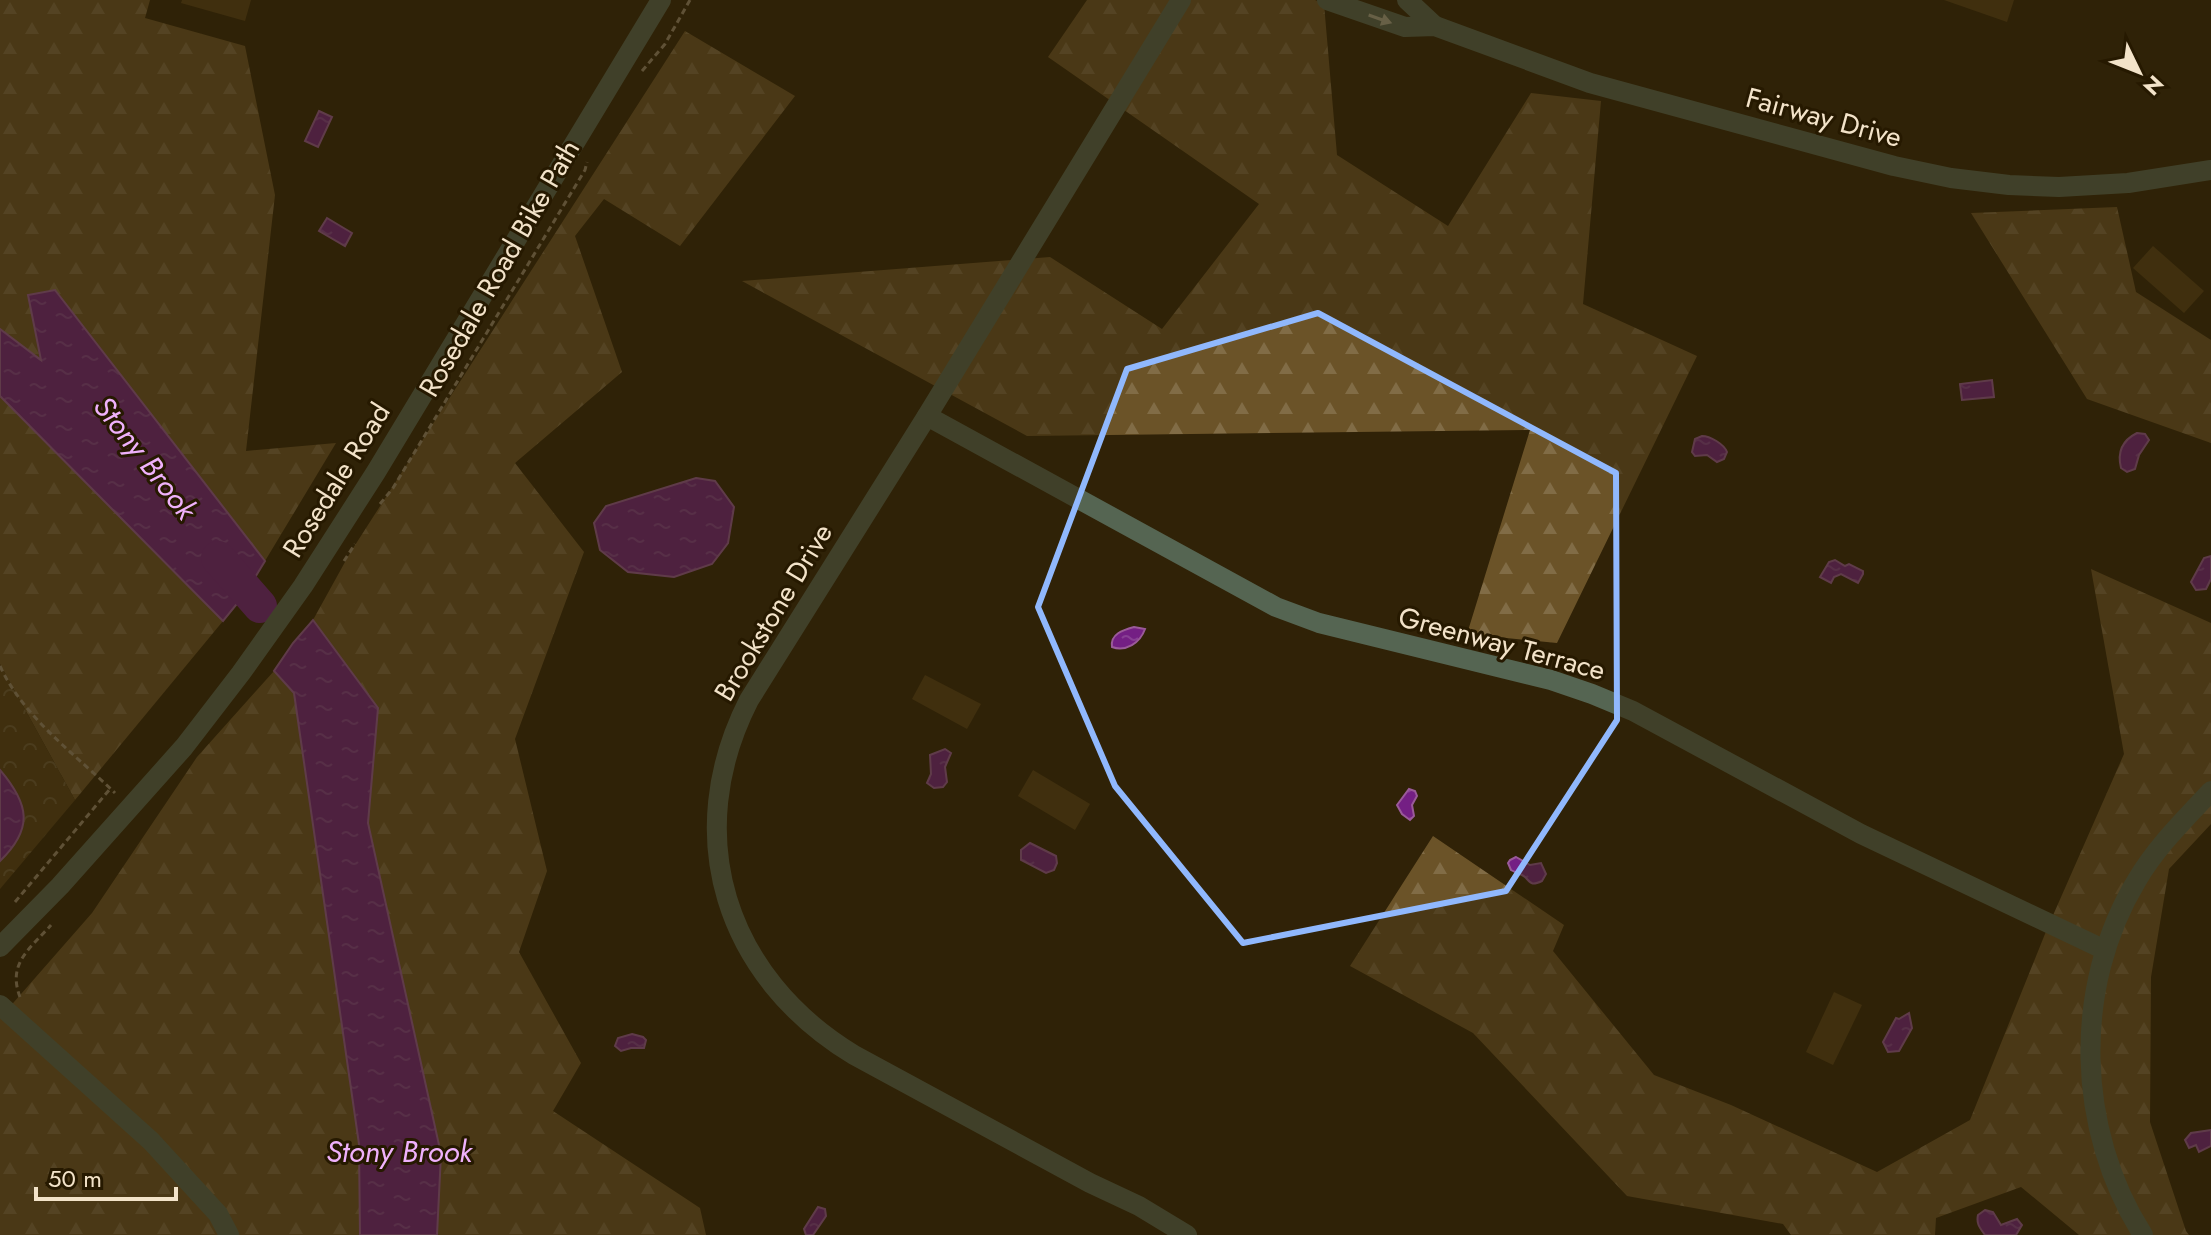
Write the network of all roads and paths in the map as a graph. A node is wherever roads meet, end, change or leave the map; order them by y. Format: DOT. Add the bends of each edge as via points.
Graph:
graph roads {
  1 [pos="661,0"];
  2 [pos="690,0"];
  3 [pos="1181,0"];
  4 [pos="1327,0"];
  5 [pos="1407,0"];
  6 [pos="1435,26"];
  7 [pos="638,76"];
  8 [pos="588,155"];
  9 [pos="2211,170"];
  10 [pos="927,416"];
  11 [pos="378,506"];
  12 [pos="357,541"];
  13 [pos="342,564"];
  14 [pos="0,666"];
  15 [pos="110,789"];
  16 [pos="2211,791"];
  17 [pos="131,809"];
  18 [pos="12,905"];
  19 [pos="0,947"];
  20 [pos="2105,950"];
  21 [pos="0,1005"];
  22 [pos="229,1235"];
  23 [pos="1187,1235"];
  24 [pos="2143,1235"];
  1 -- 17 [label="street, Rosedale Road" via="303,586 184,747"];
  2 -- 7 [label="path" via="665,44"];
  3 -- 10 [label="street, Brookstone Drive"];
  4 -- 6 [label="street, Fairway Drive, one-way" via="1405,27"];
  5 -- 6 [label="street, Fairway Drive"];
  6 -- 9 [label="street, Fairway Drive" via="1590,83 1951,178 2059,187"];
  8 -- 11 [label="path, Rosedale Road Bike Path" via="585,170"];
  10 -- 20 [label="street, Greenway Terrace" via="1276,607 1319,623 1592,694 1861,834"];
  10 -- 23 [label="street, Brookstone Drive" via="735,728 717,803 720,871 729,906 758,968 780,997 831,1041"];
  12 -- 13 [label="path"];
  14 -- 15 [label="path" via="42,724"];
  15 -- 17 [label="path"];
  15 -- 18 [label="path"];
  16 -- 20 [label="street" via="2135,882"];
  17 -- 19 [label="street, Rosedale Road"];
  20 -- 24 [label="street" via="2091,1029 2095,1112 2105,1153"];
  21 -- 22 [label="street" via="151,1141 218,1214"];
}
